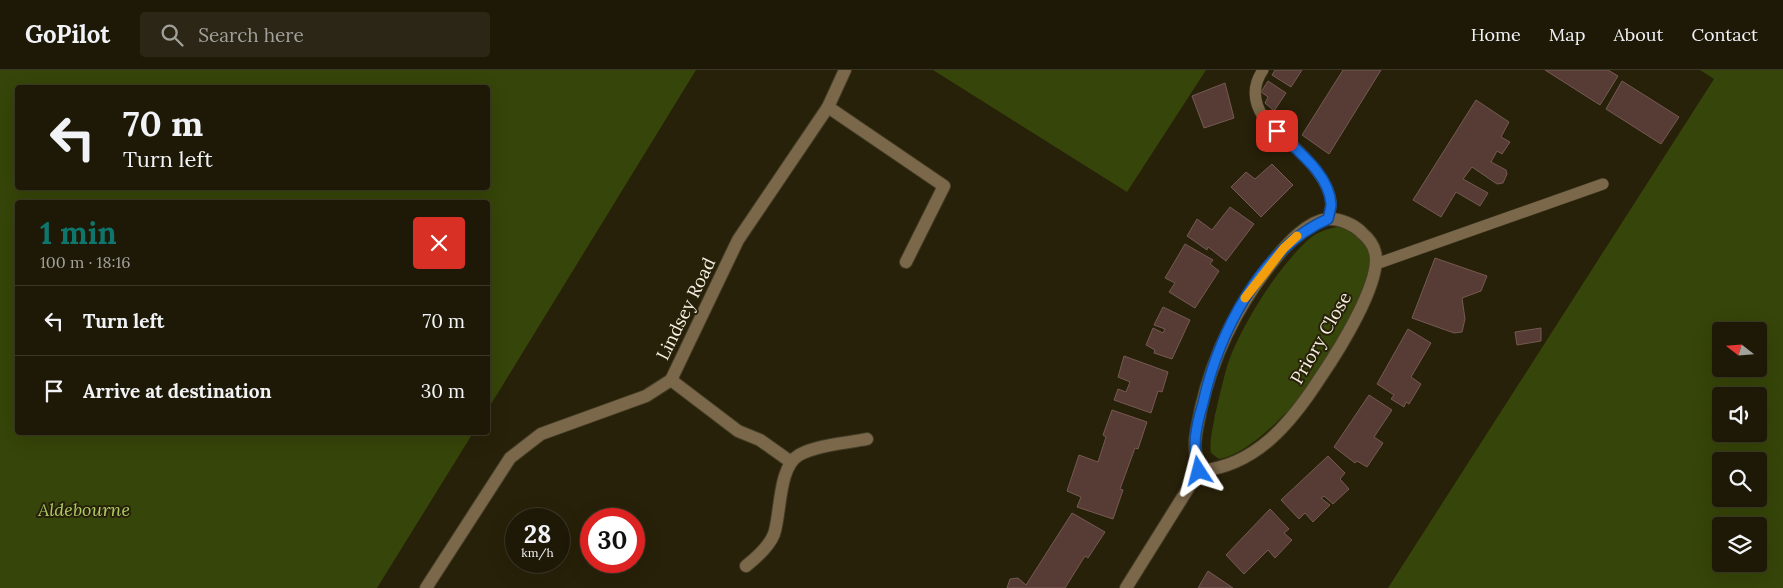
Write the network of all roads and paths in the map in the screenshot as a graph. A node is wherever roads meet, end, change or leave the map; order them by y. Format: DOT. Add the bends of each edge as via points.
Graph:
graph roads {
  1 [pos="845,70"];
  2 [pos="1263,70"];
  3 [pos="828,107"];
  4 [pos="1603,184"];
  5 [pos="1328,219"];
  6 [pos="906,262"];
  7 [pos="1376,264"];
  8 [pos="672,380"];
  9 [pos="867,439"];
  10 [pos="790,462"];
  11 [pos="1199,471"];
  12 [pos="746,566"];
  13 [pos="426,588"];
  14 [pos="1126,588"];
  1 -- 3 [label="street, Lindsey Road"];
  2 -- 5 [label="lane" via="1254,93 1258,109 1316,169 1325,183 1331,203"];
  3 -- 6 [label="street" via="944,186"];
  3 -- 8 [label="street, Lindsey Road" via="738,240"];
  4 -- 7 [label="lane"];
  5 -- 7 [label="street" via="1356,227 1369,239"];
  5 -- 11 [label="street" via="1310,227 1284,248 1244,300 1225,334 1207,382 1197,427 1195,444"];
  7 -- 11 [label="street, Priory Close" via="1374,278 1347,336 1304,402 1279,432 1262,448 1234,463 1215,470"];
  8 -- 10 [label="street" via="738,431 760,440"];
  8 -- 13 [label="street, Lindsey Road" via="646,396 541,434 510,458"];
  9 -- 10 [label="street" via="805,452"];
  10 -- 12 [label="street" via="774,535"];
  11 -- 14 [label="street"];
}
